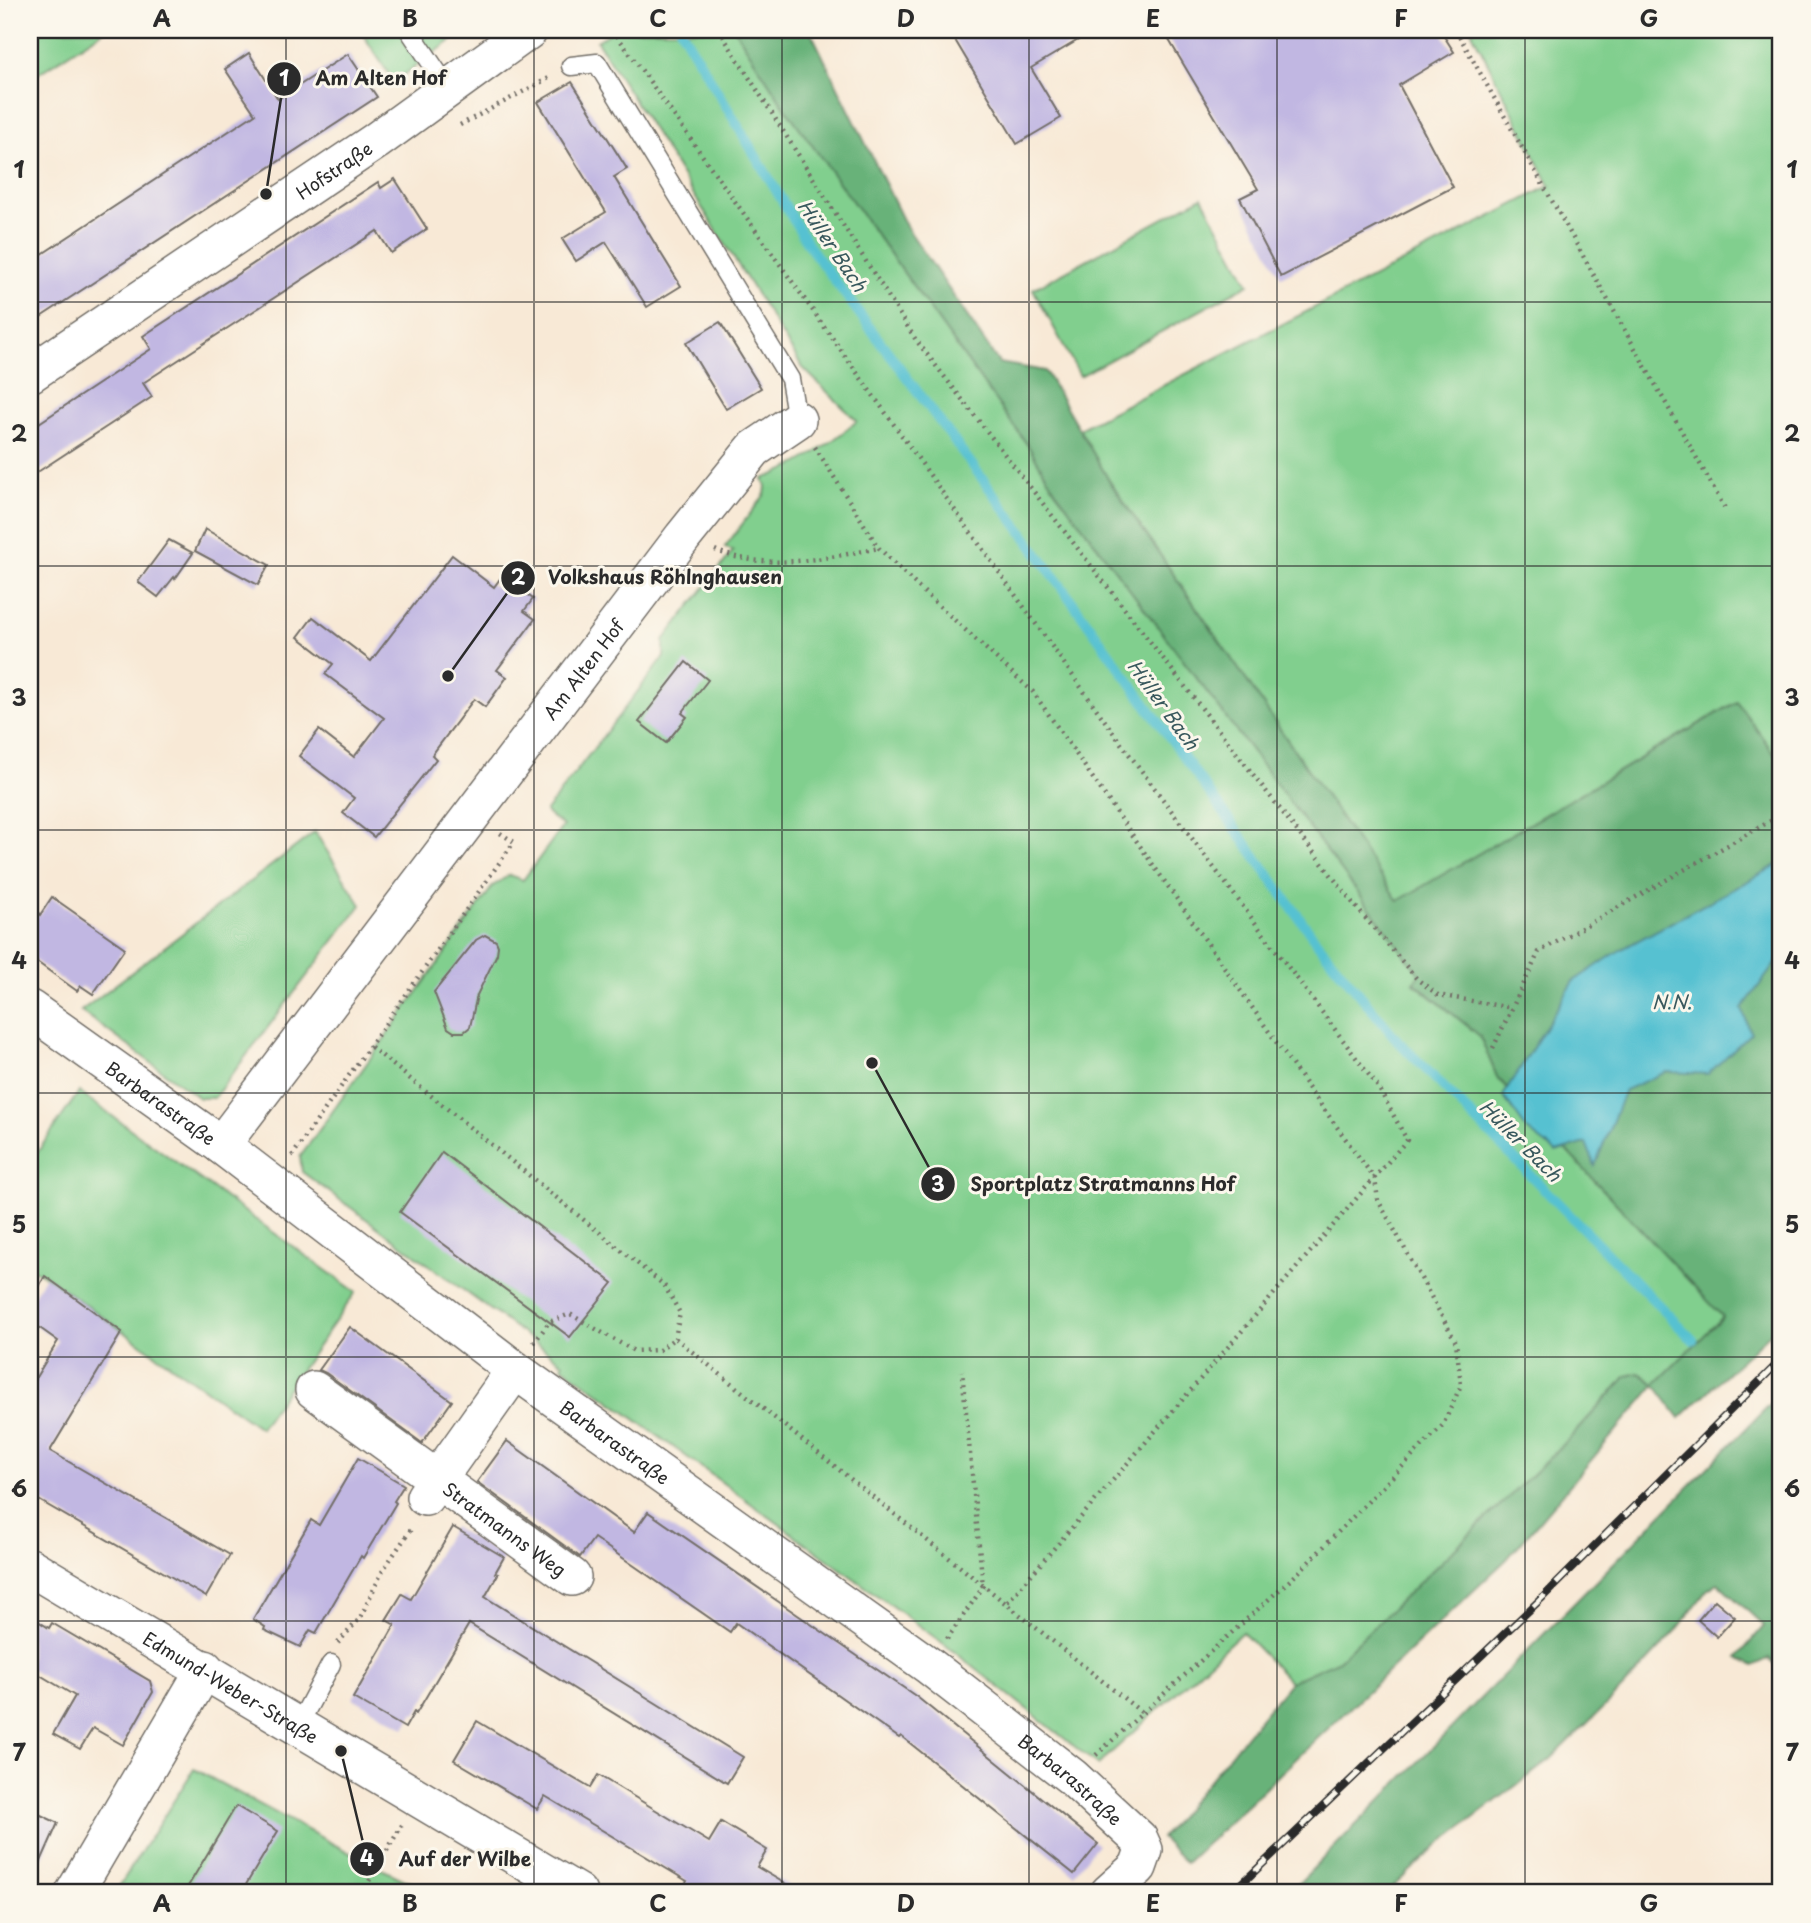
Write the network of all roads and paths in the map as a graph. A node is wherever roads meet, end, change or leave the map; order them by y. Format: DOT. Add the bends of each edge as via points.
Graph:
graph roads {
  1 [pos="410,30"];
  2 [pos="529,30"];
  3 [pos="613,30"];
  4 [pos="719,30"];
  5 [pos="1456,30"];
  6 [pos="571,66"];
  7 [pos="448,88"];
  8 [pos="451,130"];
  9 [pos="30,374"];
  10 [pos="797,420"];
  11 [pos="1727,512"];
  12 [pos="683,537"];
  13 [pos="879,548"];
  14 [pos="1781,815"];
  15 [pos="473,816"];
  16 [pos="1512,1008"];
  17 [pos="30,1009"];
  18 [pos="371,1047"];
  19 [pos="1493,1048"];
  20 [pos="221,1146"];
  21 [pos="1375,1179"];
  22 [pos="272,1185"];
  23 [pos="675,1338"];
  24 [pos="516,1370"];
  25 [pos="962,1371"];
  26 [pos="314,1390"];
  27 [pos="431,1488"];
  28 [pos="30,1567"];
  29 [pos="572,1577"];
  30 [pos="983,1587"];
  31 [pos="1005,1605"];
  32 [pos="331,1664"];
  33 [pos="928,1665"];
  34 [pos="205,1669"];
  35 [pos="1141,1712"];
  36 [pos="298,1726"];
  37 [pos="1072,1777"];
  38 [pos="419,1797"];
  39 [pos="74,1893"];
  40 [pos="362,1893"];
  41 [pos="578,1893"];
  42 [pos="1109,1893"];
  1 -- 7 [label="lane"];
  2 -- 7 [label="street, Hofstraße"];
  3 -- 21 [label="path" via="1120,742 1378,1087 1407,1140"];
  4 -- 16 [label="path" via="916,340 1356,907 1417,979 1438,995"];
  5 -- 11 [label="path"];
  6 -- 8 [label="path"];
  6 -- 10 [label="lane" via="597,64 790,379"];
  7 -- 9 [label="street, Hofstraße"];
  10 -- 12 [label="street, Am Alten Hof" via="754,449"];
  10 -- 13 [label="path"];
  12 -- 13 [label="path" via="734,558 771,562"];
  12 -- 15 [label="street, Am Alten Hof"];
  13 -- 21 [label="path" via="1033,692"];
  14 -- 16 [label="path" via="1539,952"];
  15 -- 18 [label="path" via="514,842"];
  15 -- 20 [label="street, Am Alten Hof"];
  16 -- 19 [label="path"];
  17 -- 20 [label="street, Barbarastraße"];
  18 -- 22 [label="path"];
  18 -- 23 [label="path" via="664,1285 680,1313"];
  20 -- 22 [label="street, Barbarastraße"];
  21 -- 31 [label="path"];
  21 -- 35 [label="path" via="1378,1200 1456,1342 1461,1385 1443,1425 1298,1573"];
  22 -- 24 [label="street, Barbarastraße"];
  23 -- 24 [label="path" via="659,1350 634,1351 570,1314 549,1322"];
  23 -- 30 [label="path"];
  24 -- 27 [label="street, Stratmanns Weg"];
  24 -- 33 [label="street, Barbarastraße"];
  25 -- 30 [label="path"];
  26 -- 27 [label="street, Stratmanns Weg"];
  27 -- 29 [label="street, Stratmanns Weg"];
  27 -- 32 [label="path" via="410,1533 383,1570 360,1618 339,1642"];
  28 -- 34 [label="street, Edmund-Weber-Straße"];
  30 -- 31 [label="path"];
  30 -- 33 [label="path"];
  31 -- 35 [label="path"];
  32 -- 36 [label="lane"];
  33 -- 37 [label="street, Barbarastraße"];
  34 -- 36 [label="street, Edmund-Weber-Straße"];
  34 -- 39 [label="street"];
  35 -- 37 [label="path"];
  36 -- 38 [label="street, Edmund-Weber-Straße"];
  37 -- 42 [label="street, Barbarastraße" via="1139,1839 1144,1850 1138,1867"];
  38 -- 40 [label="path"];
  38 -- 41 [label="street, Edmund-Weber-Straße"];
}
